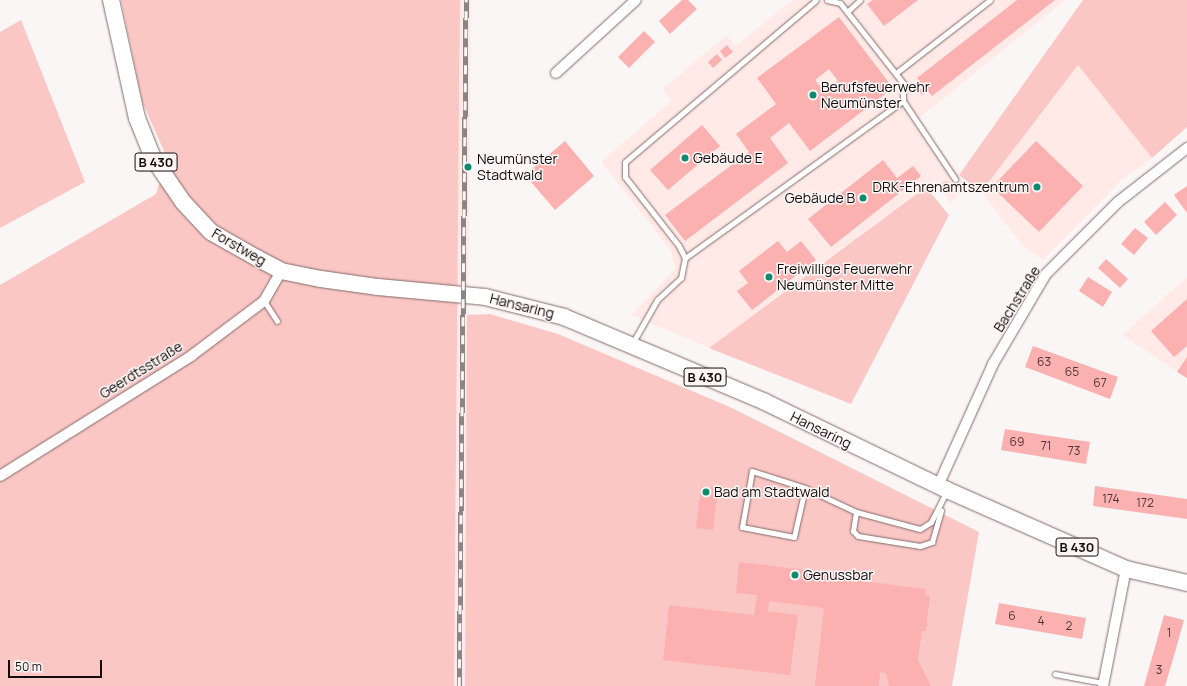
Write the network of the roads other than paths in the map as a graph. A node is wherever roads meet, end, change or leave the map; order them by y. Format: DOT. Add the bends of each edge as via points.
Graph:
graph roads {
  1 [pos="111,0"];
  2 [pos="636,0"];
  3 [pos="816,0"];
  4 [pos="827,0"];
  5 [pos="860,0"];
  6 [pos="990,0"];
  7 [pos="847,12"];
  8 [pos="556,73"];
  9 [pos="896,73"];
  10 [pos="903,101"];
  11 [pos="1187,148"];
  12 [pos="955,179"];
  13 [pos="685,258"];
  14 [pos="281,271"];
  15 [pos="449,293"];
  16 [pos="264,301"];
  17 [pos="277,321"];
  18 [pos="631,346"];
  19 [pos="0,476"];
  20 [pos="805,488"];
  21 [pos="942,488"];
  22 [pos="942,505"];
  23 [pos="856,512"];
  24 [pos="1126,568"];
  25 [pos="1187,583"];
  26 [pos="1055,674"];
  27 [pos="1103,685"];
  1 -- 14 [label="main road, Forstweg / B 430" via="137,118 153,158 183,202 211,232"];
  2 -- 8 [label="street"];
  3 -- 13 [label="lane" via="625,162 625,177 679,246"];
  4 -- 7 [label="lane" via="840,3"];
  5 -- 7 [label="lane"];
  6 -- 9 [label="lane"];
  7 -- 9 [label="lane"];
  9 -- 10 [label="lane" via="903,83"];
  10 -- 12 [label="lane"];
  10 -- 13 [label="lane"];
  11 -- 21 [label="street, Bachstraße" via="1118,202 1046,274 993,364"];
  13 -- 18 [label="lane" via="681,278 657,300"];
  14 -- 15 [label="main road, Forstweg / B 430" via="340,282"];
  14 -- 16 [label="street, Geerdtsstraße"];
  15 -- 18 [label="main road, Hansaring / B 430" via="485,297 564,317"];
  16 -- 17 [label="lane"];
  16 -- 19 [label="street, Geerdtsstraße" via="191,356"];
  18 -- 21 [label="main road, Hansaring / B 430" via="764,402"];
  20 -- 20 [label="lane" via="794,537 742,527 752,471"];
  20 -- 23 [label="lane"];
  21 -- 22 [label="lane"];
  21 -- 24 [label="main road, Hansaring / B 430"];
  22 -- 23 [label="lane" via="931,522 920,529"];
  22 -- 23 [label="lane" via="934,537 925,546 858,536 853,531"];
  24 -- 25 [label="main road, Hansaring / B 430"];
  24 -- 27 [label="street"];
  26 -- 27 [label="lane"];
}
